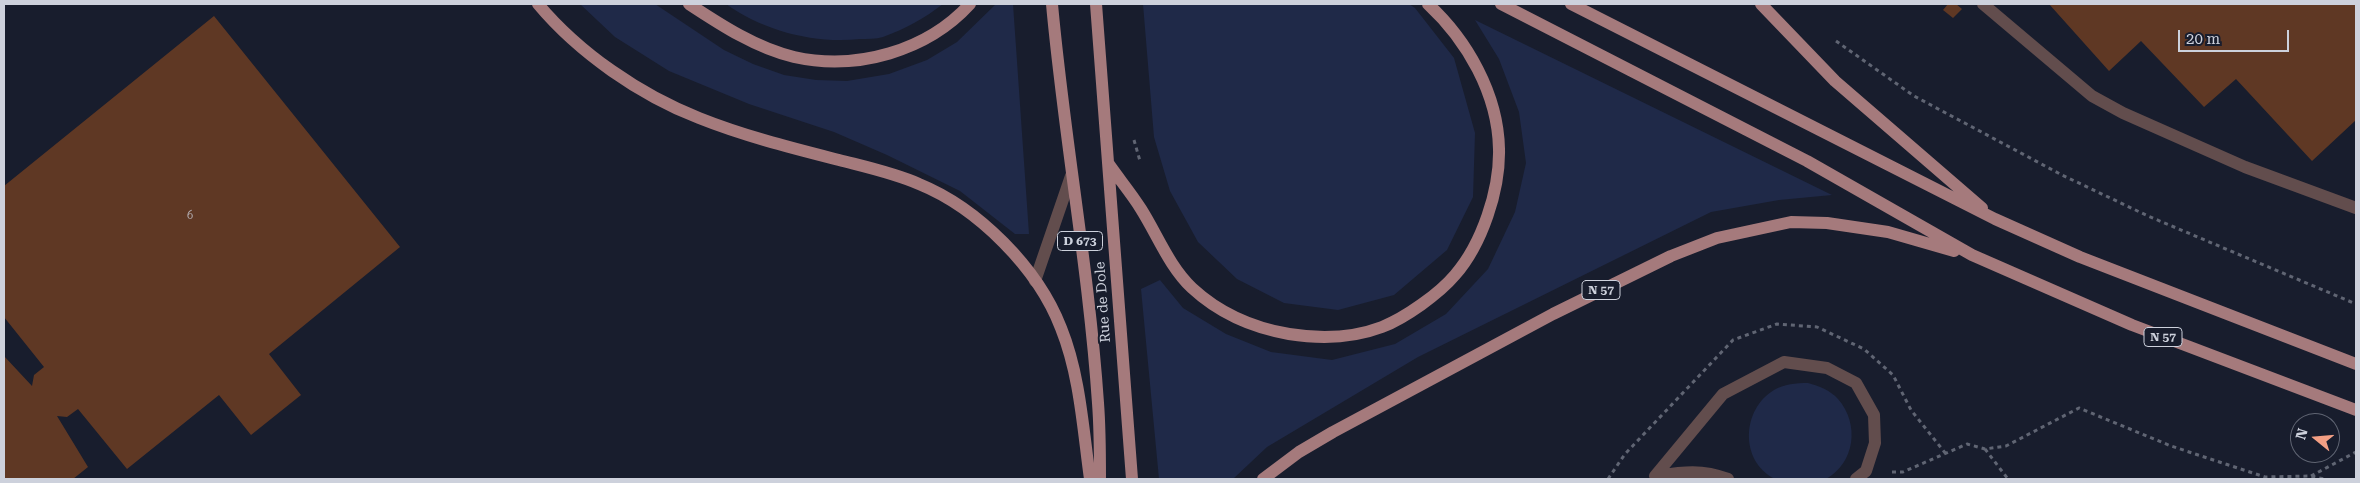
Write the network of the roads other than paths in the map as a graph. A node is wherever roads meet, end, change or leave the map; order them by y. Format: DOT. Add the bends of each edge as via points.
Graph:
graph roads {
  1 [pos="538,4"];
  2 [pos="689,4"];
  3 [pos="970,4"];
  4 [pos="1052,4"];
  5 [pos="1096,4"];
  6 [pos="1428,4"];
  7 [pos="1501,4"];
  8 [pos="1571,4"];
  9 [pos="1761,4"];
  10 [pos="1983,4"];
  11 [pos="1108,163"];
  12 [pos="1071,176"];
  13 [pos="2356,208"];
  14 [pos="1995,219"];
  15 [pos="1972,256"];
  16 [pos="1036,281"];
  17 [pos="2356,364"];
  18 [pos="2356,410"];
  19 [pos="1653,478"];
  20 [pos="1090,479"];
  21 [pos="1100,479"];
  22 [pos="1132,479"];
  23 [pos="1263,479"];
  24 [pos="1728,479"];
  25 [pos="1856,479"];
  1 -- 16 [label="main road" via="590,53 666,103 763,140 886,172 942,195 978,220"];
  2 -- 3 [label="main road" via="758,44 794,57 828,61 891,53 926,39"];
  4 -- 12 [label="main road, Rue de Dole / D 673"];
  5 -- 11 [label="main road, Rue de Dole / D 673"];
  6 -- 11 [label="main road" via="1448,22 1474,61 1491,102 1499,148 1496,190 1480,236 1455,275 1420,306 1383,327 1351,336 1310,338 1268,331 1222,311 1191,287 1164,253 1141,210"];
  7 -- 15 [label="main road, N 57" via="1807,161"];
  8 -- 14 [label="main road"];
  9 -- 14 [label="main road" via="1834,81"];
  10 -- 13 [label="street" via="2092,96 2123,113 2245,167"];
  11 -- 22 [label="main road, Rue de Dole / D 673"];
  12 -- 16 [label="street, Rue de Dole"];
  12 -- 21 [label="main road, Rue de Dole / D 673" via="1093,348"];
  14 -- 17 [label="main road" via="2080,257"];
  15 -- 18 [label="main road, N 57" via="2132,325"];
  15 -- 23 [label="main road, N 57" via="1888,232 1827,223 1791,222 1717,238 1671,256 1544,319 1334,432 1299,452"];
  16 -- 20 [label="main road" via="1061,326 1075,373"];
  19 -- 24 [label="street" via="1682,472 1710,472"];
  19 -- 25 [label="street" via="1723,394 1784,362 1827,368 1856,383 1874,415 1875,443 1866,471"];
}
